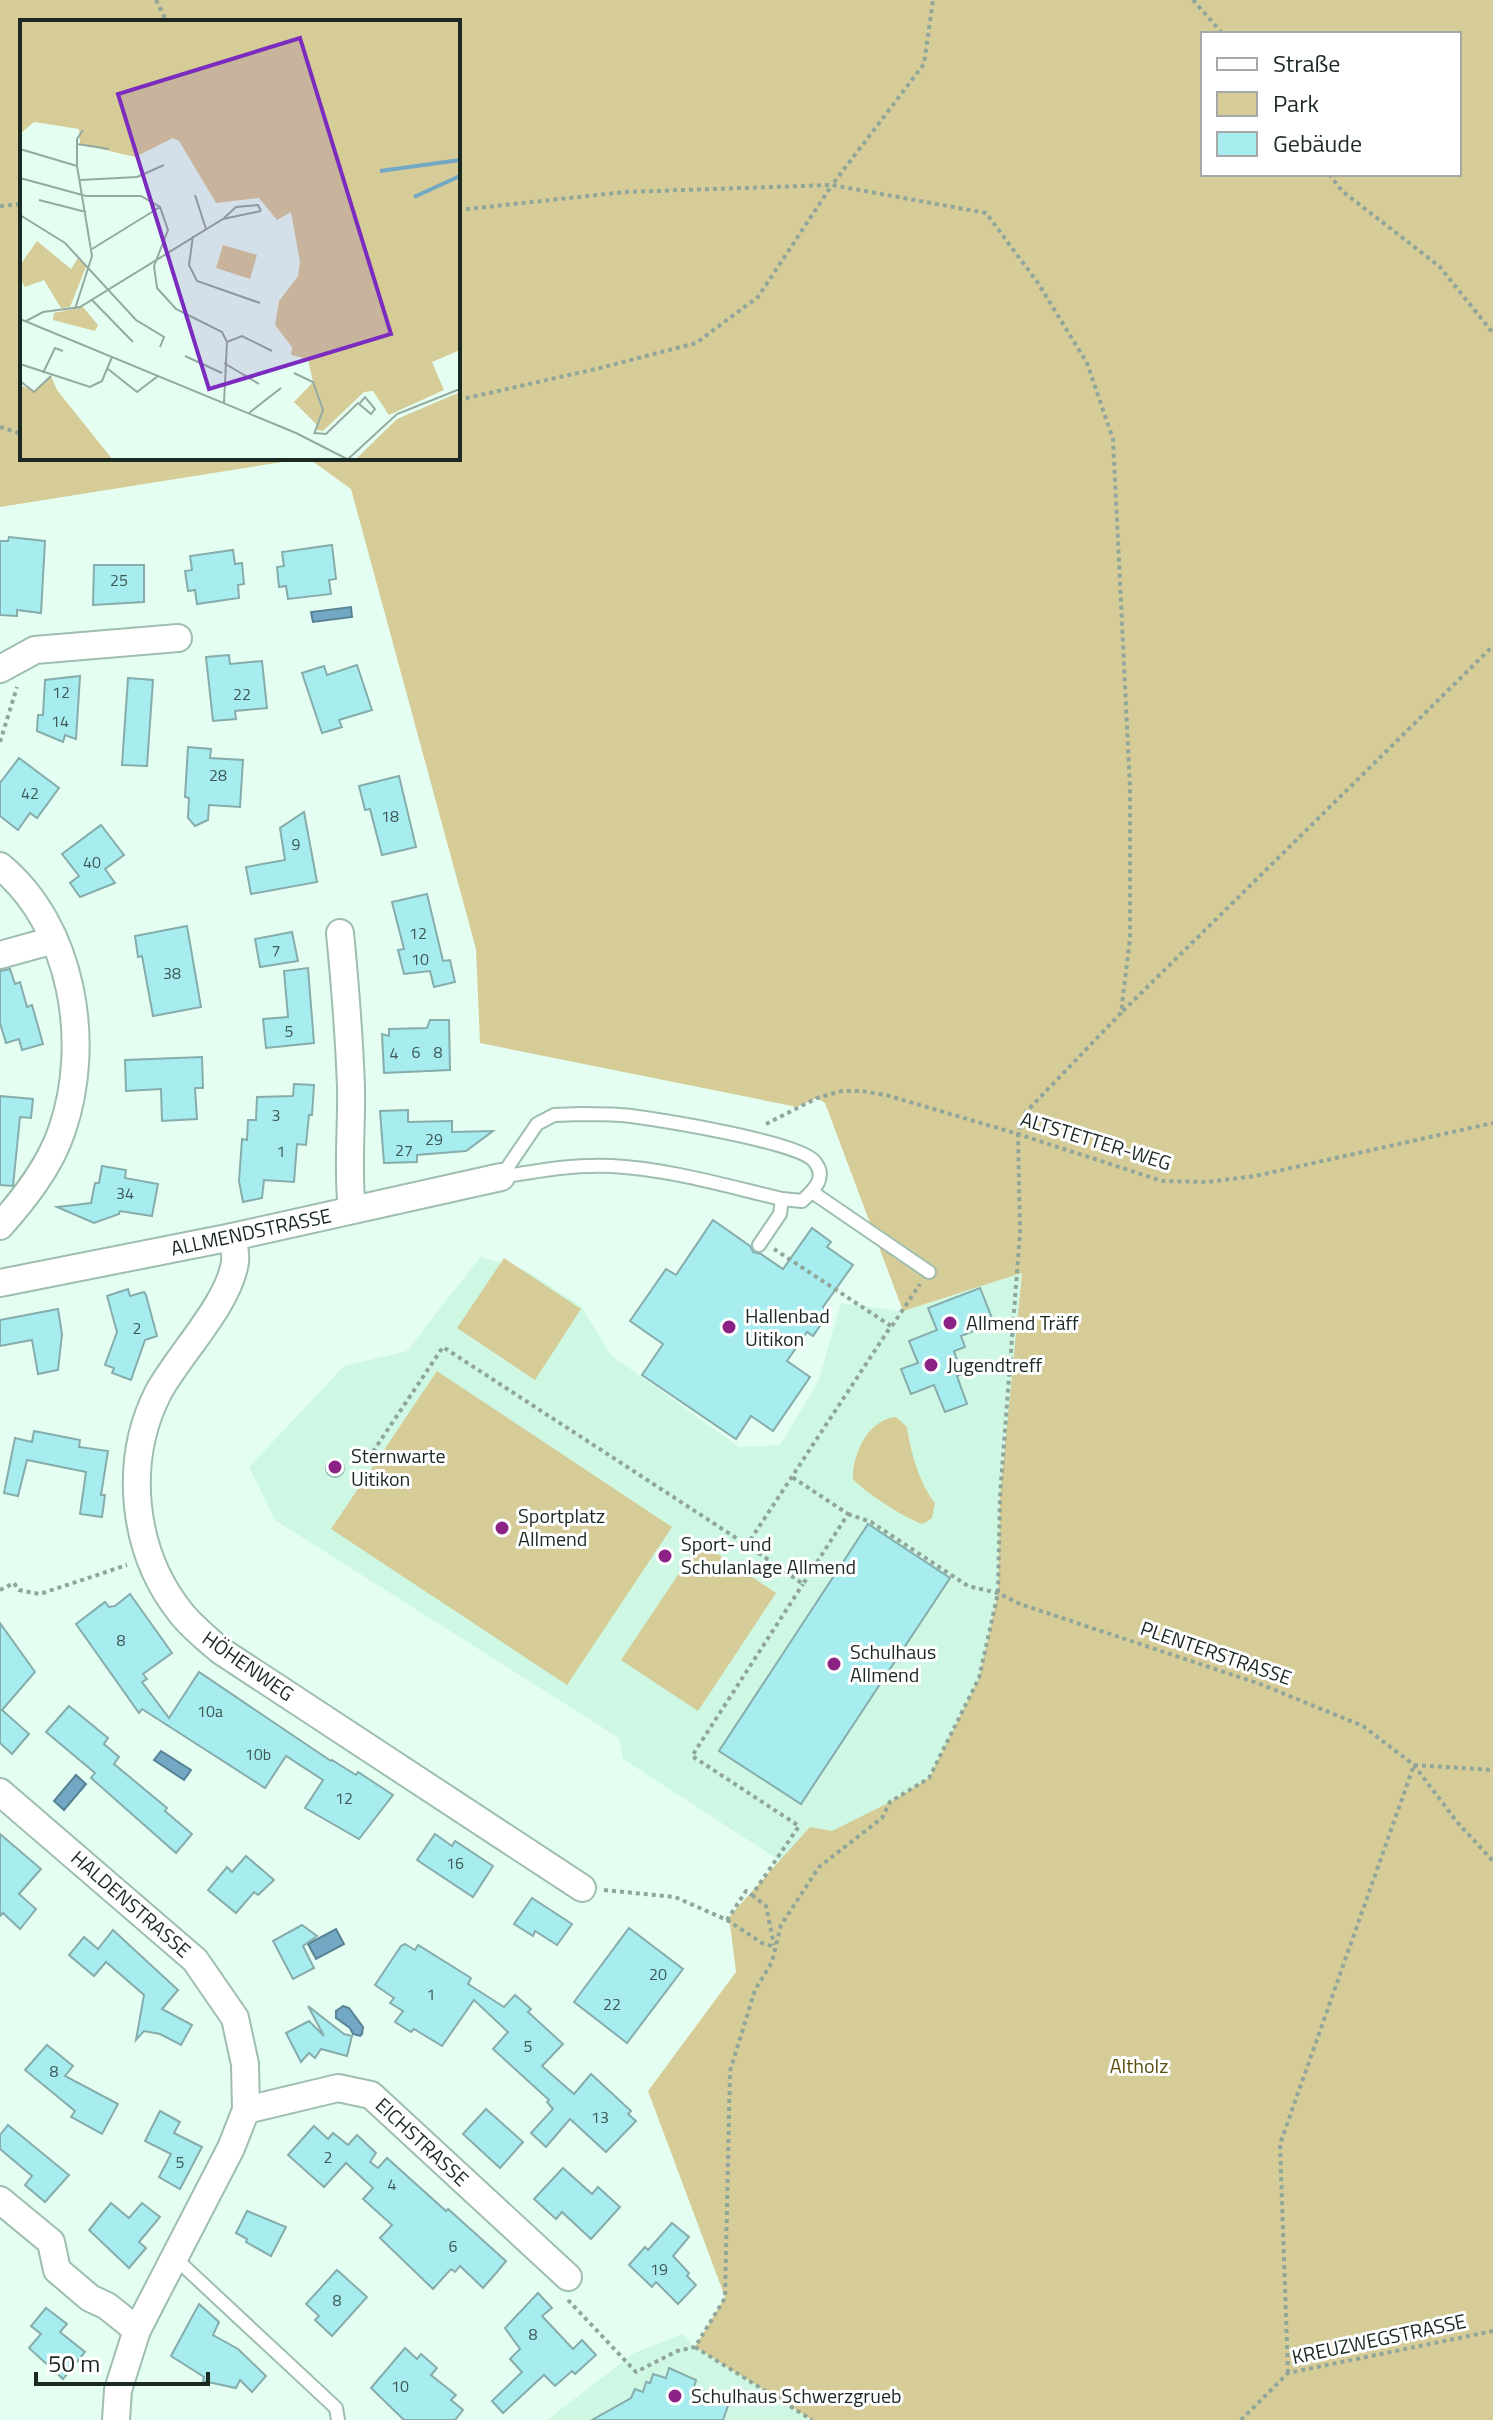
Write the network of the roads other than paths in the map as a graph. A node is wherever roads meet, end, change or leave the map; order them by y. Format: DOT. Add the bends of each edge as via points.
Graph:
graph roads {
  1 [pos="178,638"];
  2 [pos="0,669"];
  3 [pos="0,866"];
  4 [pos="340,933"];
  5 [pos="54,940"];
  6 [pos="0,955"];
  7 [pos="501,1177"];
  8 [pos="812,1192"];
  9 [pos="782,1199"];
  10 [pos="352,1210"];
  11 [pos="0,1226"];
  12 [pos="232,1237"];
  13 [pos="761,1243"];
  14 [pos="929,1272"];
  15 [pos="0,1283"];
  16 [pos="0,1792"];
  17 [pos="582,1888"];
  18 [pos="246,2110"];
  19 [pos="0,2200"];
  20 [pos="175,2258"];
  21 [pos="568,2277"];
  22 [pos="137,2330"];
  23 [pos="116,2420"];
  24 [pos="338,2420"];
  1 -- 2 [label="street" via="35,650"];
  3 -- 5 [label="street" via="14,878"];
  4 -- 10 [label="street" via="351,1090"];
  5 -- 6 [label="street"];
  5 -- 11 [label="street" via="70,991 77,1046 72,1088 62,1130 44,1167"];
  7 -- 8 [label="lane" via="537,1124 554,1115 628,1116 794,1149 813,1159 820,1171"];
  7 -- 9 [label="lane" via="609,1166 655,1170"];
  7 -- 10 [label="street, ALLMENDSTRASSE"];
  8 -- 9 [label="lane" via="802,1201"];
  8 -- 14 [label="lane"];
  9 -- 13 [label="lane" via="780,1214"];
  10 -- 12 [label="street, ALLMENDSTRASSE"];
  12 -- 15 [label="street, ALLMENDSTRASSE"];
  12 -- 17 [label="street, HÖHENWEG" via="236,1259 229,1285 158,1394 139,1447 137,1512 162,1585 180,1613 221,1651"];
  16 -- 18 [label="street, HALDENSTRASSE" via="195,1960 235,2018 245,2064"];
  18 -- 20 [label="street, HALDENSTRASSE"];
  18 -- 21 [label="street, EICHSTRASSE" via="338,2088 371,2095"];
  19 -- 22 [label="street" via="51,2242 57,2270"];
  20 -- 22 [label="street, HALDENSTRASSE"];
  20 -- 24 [label="lane" via="336,2408"];
  22 -- 23 [label="street, HALDENSTRASSE" via="118,2390"];
}
